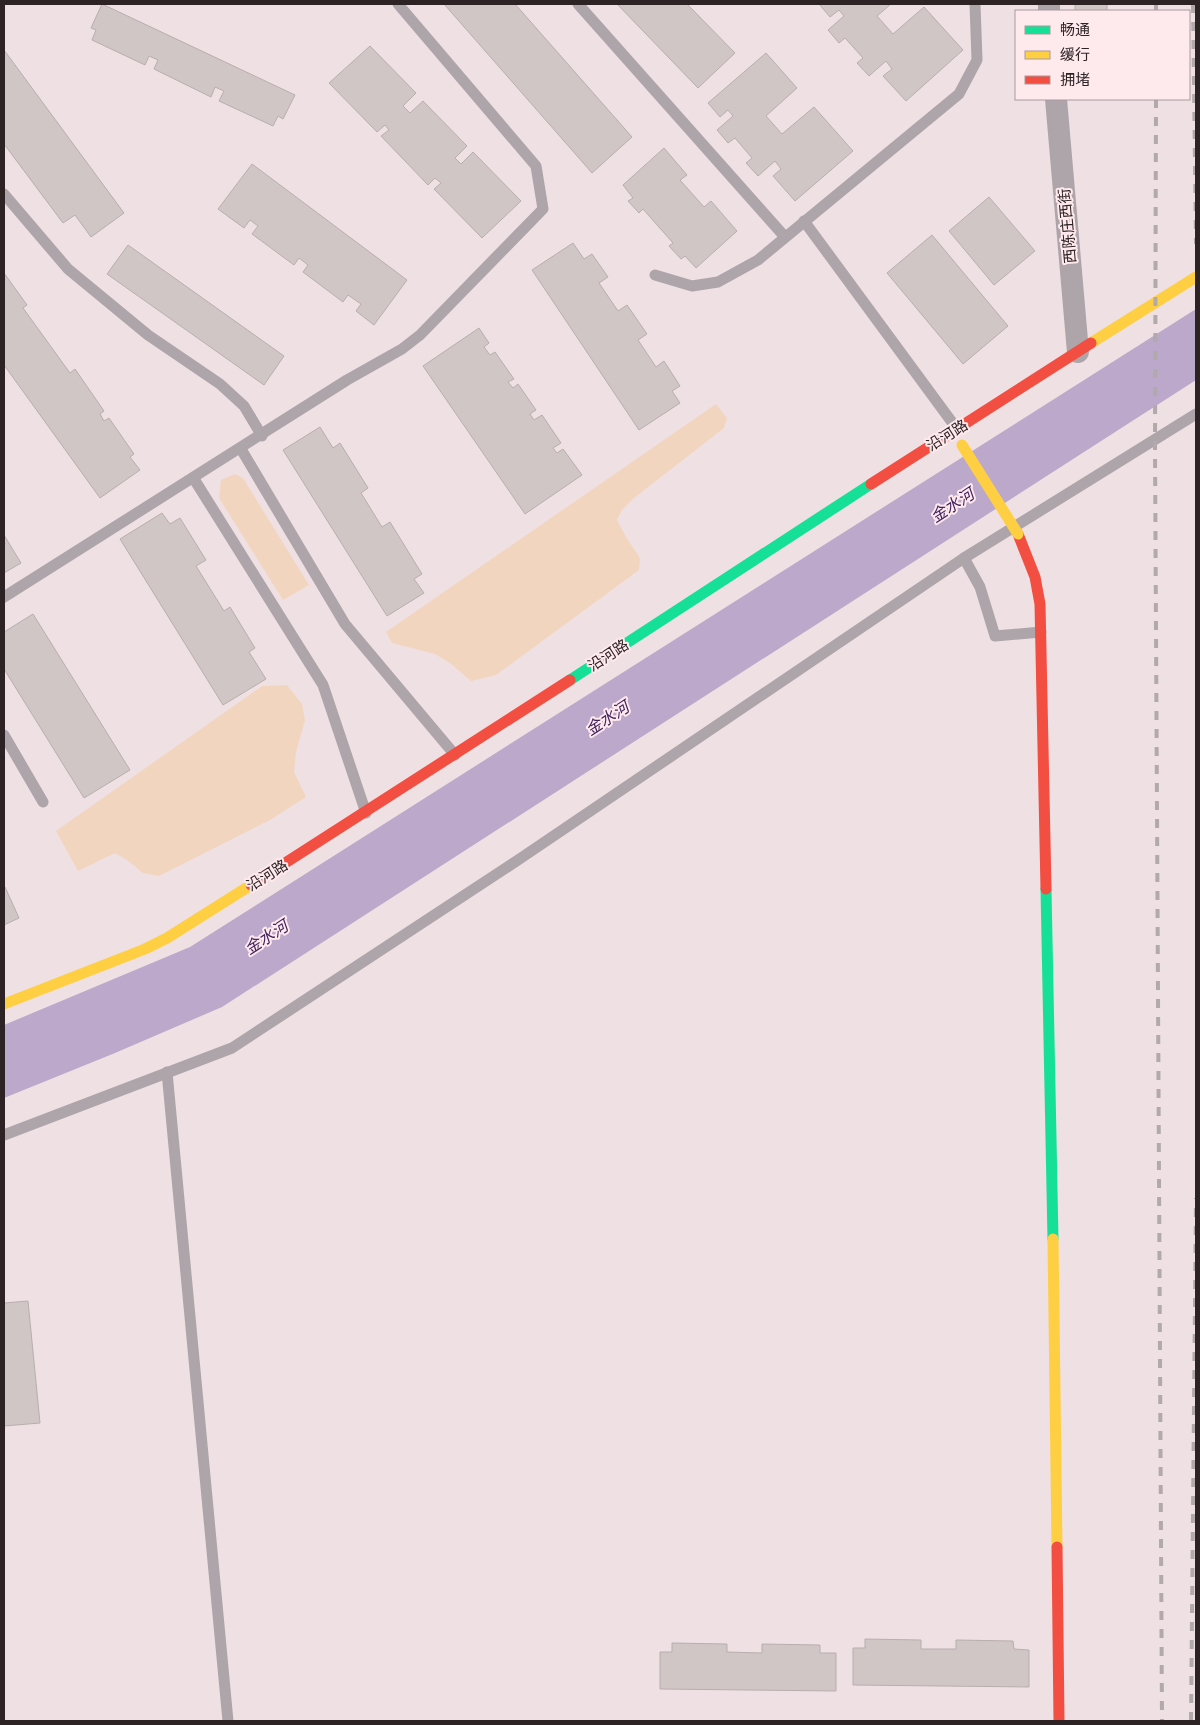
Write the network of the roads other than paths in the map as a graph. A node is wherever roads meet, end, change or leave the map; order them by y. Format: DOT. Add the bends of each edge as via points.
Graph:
graph roads {
  1 [pos="398,4"];
  2 [pos="578,4"];
  3 [pos="975,4"];
  4 [pos="1056,100"];
  5 [pos="4,194"];
  6 [pos="804,221"];
  7 [pos="785,237"];
  8 [pos="655,275"];
  9 [pos="1196,277"];
  10 [pos="1078,352"];
  11 [pos="1196,414"];
  12 [pos="955,430"];
  13 [pos="262,436"];
  14 [pos="241,449"];
  15 [pos="194,479"];
  16 [pos="964,558"];
  17 [pos="4,597"];
  18 [pos="1041,632"];
  19 [pos="4,735"];
  20 [pos="455,755"];
  21 [pos="43,802"];
  22 [pos="366,813"];
  23 [pos="4,1004"];
  24 [pos="167,1072"];
  25 [pos="4,1135"];
  26 [pos="228,1721"];
  27 [pos="1059,1721"];
  1 -- 13 [label="lane" via="536,166 543,209 420,335"];
  2 -- 7 [label="lane"];
  3 -- 6 [label="lane" via="977,60 959,94"];
  4 -- 10 [label="street, 西陈庄西街"];
  5 -- 13 [label="lane" via="68,269 148,335 220,384 244,406"];
  6 -- 7 [label="lane"];
  6 -- 12 [label="lane"];
  7 -- 8 [label="lane" via="758,260 718,282 692,286"];
  9 -- 10 [label="street, 沿河路"];
  10 -- 12 [label="street, 沿河路"];
  11 -- 16 [label="lane"];
  12 -- 18 [label="street, bridge" via="1018,534 1035,577"];
  12 -- 20 [label="street, 沿河路"];
  13 -- 14 [label="lane"];
  14 -- 15 [label="lane"];
  14 -- 20 [label="lane" via="345,624"];
  15 -- 17 [label="lane"];
  15 -- 22 [label="lane" via="323,685"];
  16 -- 18 [label="lane" via="980,587 995,636"];
  16 -- 24 [label="lane" via="521,858 232,1048"];
  18 -- 27 [label="street" via="1055,1319"];
  19 -- 21 [label="lane"];
  20 -- 22 [label="street, 沿河路"];
  22 -- 23 [label="street, 沿河路" via="160,942"];
  24 -- 25 [label="lane"];
  24 -- 26 [label="lane"];
}
